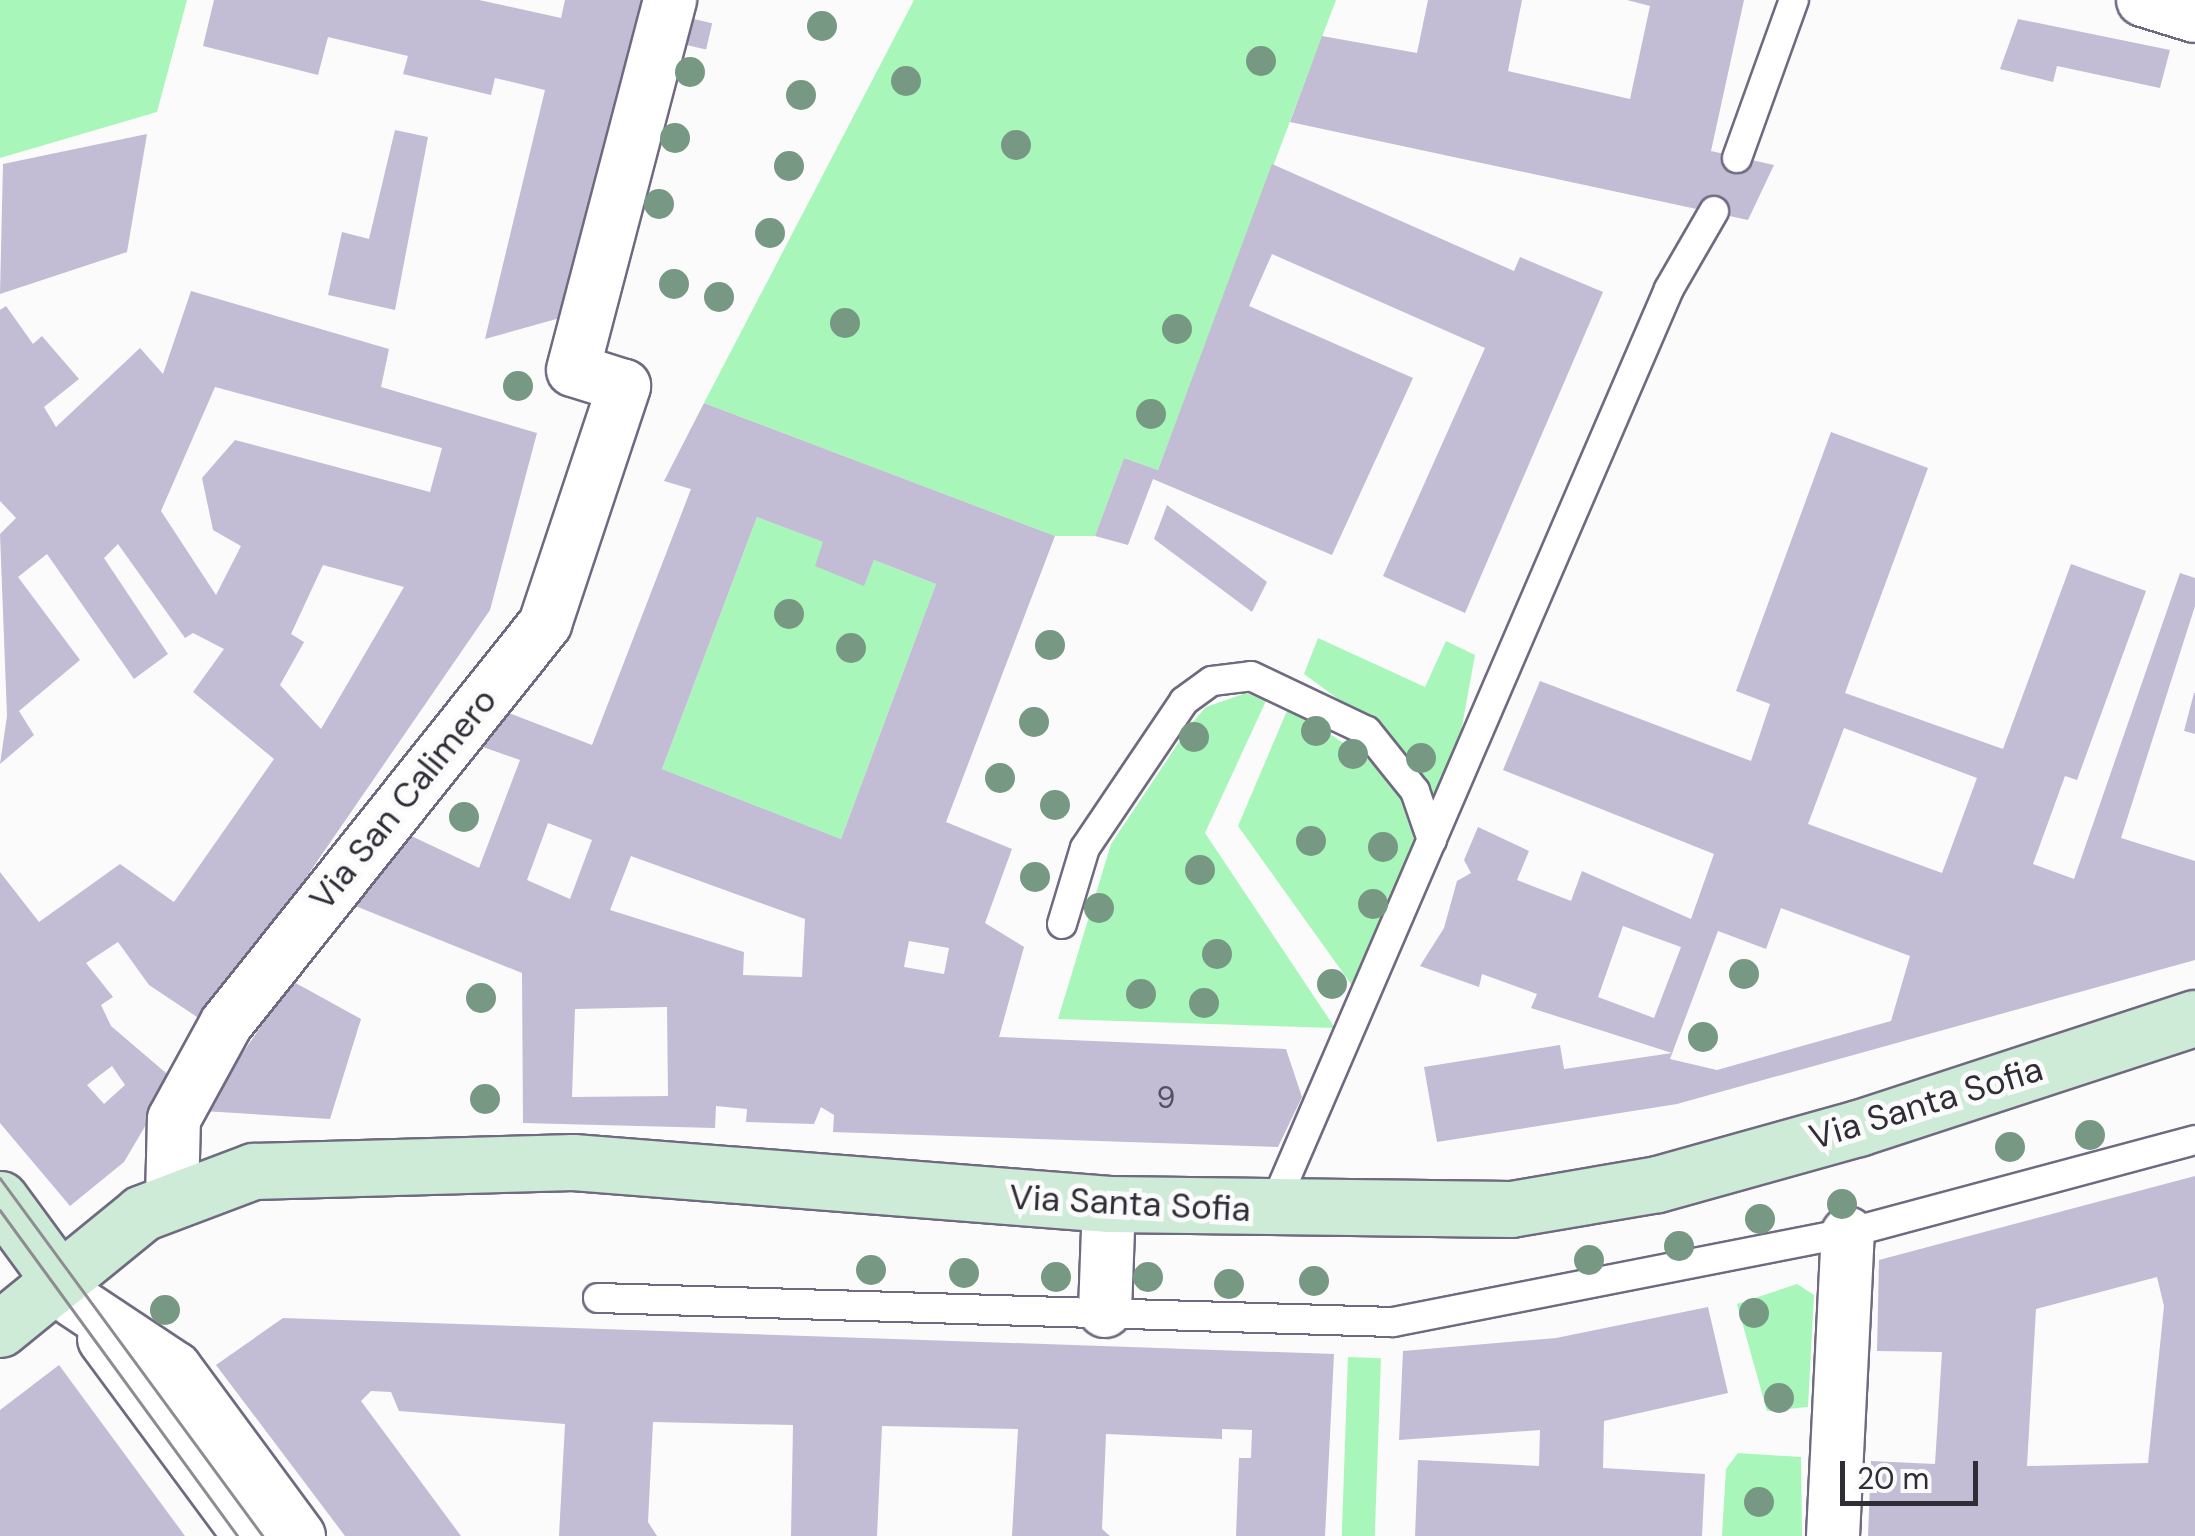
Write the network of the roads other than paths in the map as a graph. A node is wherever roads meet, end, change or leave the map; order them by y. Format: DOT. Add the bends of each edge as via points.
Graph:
graph roads {
  1 [pos="670,0"];
  2 [pos="1794,0"];
  3 [pos="2146,0"];
  4 [pos="2195,16"];
  5 [pos="1737,158"];
  6 [pos="1714,211"];
  7 [pos="1432,840"];
  8 [pos="1062,924"];
  9 [pos="2195,1018"];
  10 [pos="2195,1140"];
  11 [pos="172,1199"];
  12 [pos="0,1200"];
  13 [pos="1109,1204"];
  14 [pos="1272,1210"];
  15 [pos="1848,1233"];
  16 [pos="67,1283"];
  17 [pos="598,1298"];
  18 [pos="1105,1311"];
  19 [pos="0,1330"];
  20 [pos="250,1536"];
  21 [pos="298,1536"];
  22 [pos="1833,1536"];
  1 -- 11 [label="street, Via San Calimero" via="573,370 624,386 544,624 226,1024 174,1118"];
  2 -- 5 [label="lane"];
  3 -- 4 [label="street"];
  6 -- 7 [label="lane" via="1669,289"];
  7 -- 8 [label="lane" via="1415,792 1367,731 1251,676 1212,681 1184,701 1085,848"];
  7 -- 14 [label="lane"];
  9 -- 14 [label="street, Via Santa Sofia" via="1658,1184 1511,1209"];
  10 -- 15 [label="lane"];
  11 -- 13 [label="street, Via Santa Sofia" via="253,1171 342,1162 573,1162"];
  11 -- 16 [label="street, Via Santa Sofia"];
  12 -- 16 [label="street"];
  13 -- 14 [label="street, Via Santa Sofia"];
  13 -- 18 [label="street"];
  15 -- 18 [label="lane" via="1393,1322"];
  15 -- 22 [label="street"];
  16 -- 19 [label="street, Via Santa Sofia"];
  16 -- 20 [label="street"];
  16 -- 21 [label="street" via="175,1368"];
  17 -- 18 [label="lane"];
}
